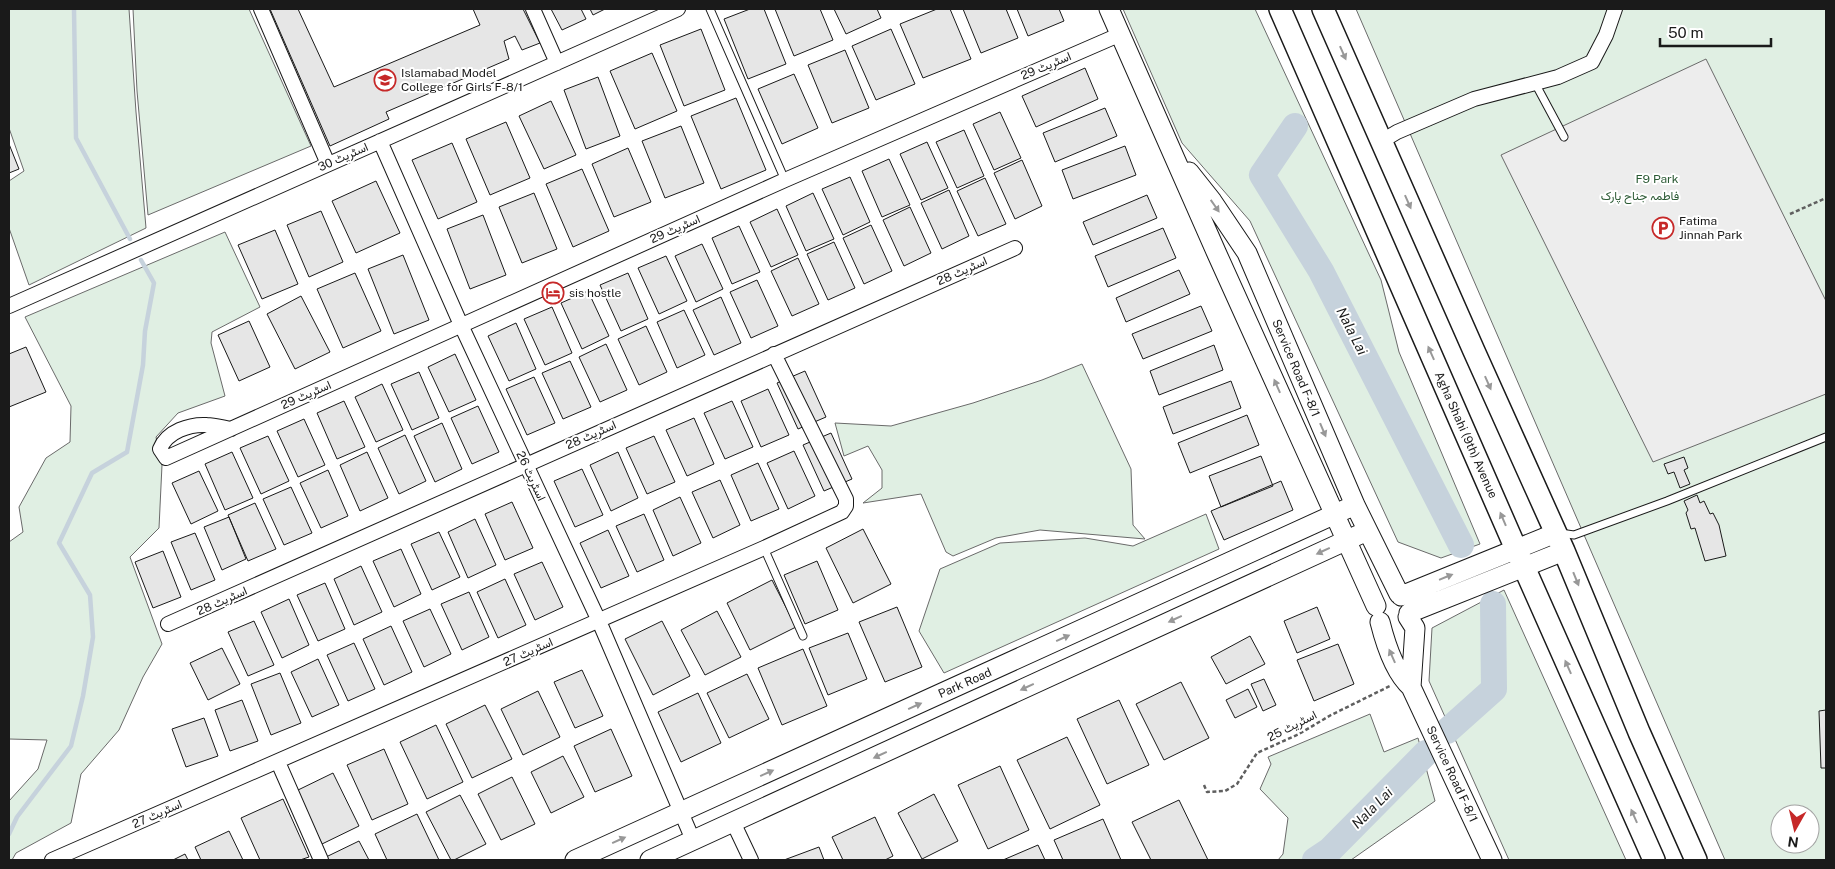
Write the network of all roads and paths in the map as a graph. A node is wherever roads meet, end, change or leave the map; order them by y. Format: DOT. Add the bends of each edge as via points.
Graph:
graph roads {
  1 [pos="261,9"];
  2 [pos="533,9"];
  3 [pos="678,9"];
  4 [pos="710,9"];
  5 [pos="1109,9"];
  6 [pos="1280,9"];
  7 [pos="1323,9"];
  8 [pos="1615,9"];
  9 [pos="1121,34"];
  10 [pos="557,63"];
  11 [pos="1535,83"];
  12 [pos="1564,137"];
  13 [pos="380,141"];
  14 [pos="1382,141"];
  15 [pos="1174,154"];
  16 [pos="328,164"];
  17 [pos="785,180"];
  18 [pos="1826,198"];
  19 [pos="1790,214"];
  20 [pos="1015,248"];
  21 [pos="9,306"];
  22 [pos="461,325"];
  23 [pos="774,354"];
  24 [pos="231,429"];
  25 [pos="1826,437"];
  26 [pos="526,464"];
  27 [pos="1355,505"];
  28 [pos="1336,514"];
  29 [pos="1367,531"];
  30 [pos="1347,540"];
  31 [pos="1565,540"];
  32 [pos="764,548"];
  33 [pos="1520,558"];
  34 [pos="1400,595"];
  35 [pos="1378,614"];
  36 [pos="1408,615"];
  37 [pos="599,621"];
  38 [pos="168,624"];
  39 [pos="803,636"];
  40 [pos="1407,683"];
  41 [pos="278,762"];
  42 [pos="1204,785"];
  43 [pos="680,813"];
  44 [pos="733,822"];
  45 [pos="693,840"];
  46 [pos="52,860"];
  47 [pos="321,860"];
  48 [pos="575,860"];
  49 [pos="650,860"];
  50 [pos="751,860"];
  51 [pos="1492,860"];
  52 [pos="1654,860"];
  53 [pos="1696,860"];
  1 -- 16 [label="street"];
  2 -- 10 [label="street"];
  3 -- 10 [label="street, اسٹریٹ 30"];
  4 -- 17 [label="lane"];
  5 -- 9 [label="street, Service Road F-8/1"];
  33 -- 6 [label="main road, Agha Shahi (9th) Avenue, one-way"];
  7 -- 14 [label="main road, one-way"];
  8 -- 11 [label="street" via="1592,62"];
  9 -- 15 [label="street, Service Road F-8/1"];
  9 -- 17 [label="street, اسٹریٹ 29"];
  10 -- 13 [label="street, اسٹریٹ 30"];
  11 -- 12 [label="lane"];
  11 -- 14 [label="street" via="1474,99"];
  13 -- 16 [label="street, اسٹریٹ 30"];
  13 -- 22 [label="street, اسٹریٹ 26"];
  14 -- 31 [label="main road, one-way"];
  15 -- 27 [label="street, Service Road F-8/1, one-way" via="1212,201 1247,253"];
  28 -- 15 [label="street, Service Road F-8/1, one-way"];
  16 -- 21 [label="street, اسٹریٹ 30"];
  17 -- 22 [label="street, اسٹریٹ 29"];
  18 -- 19 [label="path"];
  20 -- 23 [label="street, اسٹریٹ 28"];
  22 -- 24 [label="street, اسٹریٹ 29"];
  22 -- 26 [label="street, اسٹریٹ 26"];
  23 -- 26 [label="street, اسٹریٹ 28"];
  23 -- 32 [label="street, اسٹریٹ 27" via="846,499 846,506 842,512"];
  25 -- 31 [label="lane"];
  26 -- 37 [label="street, اسٹریٹ 26"];
  26 -- 38 [label="street, اسٹریٹ 28"];
  27 -- 28 [label="street, Park Road"];
  27 -- 29 [label="street, Service Road F-8/1"];
  28 -- 30 [label="street, Service Road F-8/1"];
  43 -- 28 [label="street, Park Road, one-way"];
  29 -- 30 [label="street"];
  29 -- 34 [label="street, Service Road F-8/1"];
  30 -- 35 [label="street, Service Road F-8/1"];
  30 -- 44 [label="street, one-way"];
  31 -- 33 [label="street"];
  31 -- 53 [label="main road, one-way" via="1639,732"];
  32 -- 37 [label="street, اسٹریٹ 27"];
  32 -- 39 [label="lane"];
  34 -- 33 [label="street, one-way"];
  33 -- 36 [label="street"];
  52 -- 33 [label="main road, Agha Shahi (9th) Avenue, one-way"];
  34 -- 35 [label="street" via="1385,595 1378,602"];
  34 -- 36 [label="street" via="1409,607"];
  35 -- 36 [label="street" via="1384,625 1393,627 1402,624"];
  40 -- 35 [label="street, Service Road F-8/1, one-way" via="1383,636"];
  36 -- 40 [label="street, Service Road F-8/1" via="1415,628"];
  37 -- 41 [label="street, اسٹریٹ 27"];
  37 -- 43 [label="street, اسٹریٹ 26"];
  40 -- 42 [label="path, اسٹریٹ 25" via="1331,715 1257,753 1237,784 1225,791 1207,792"];
  40 -- 51 [label="street, Service Road F-8/1"];
  41 -- 46 [label="street, اسٹریٹ 27"];
  41 -- 47 [label="street"];
  43 -- 45 [label="street, اسٹریٹ 26"];
  48 -- 43 [label="street, Park Road, one-way"];
  44 -- 45 [label="street"];
  44 -- 50 [label="street"];
  45 -- 49 [label="street"];
}
